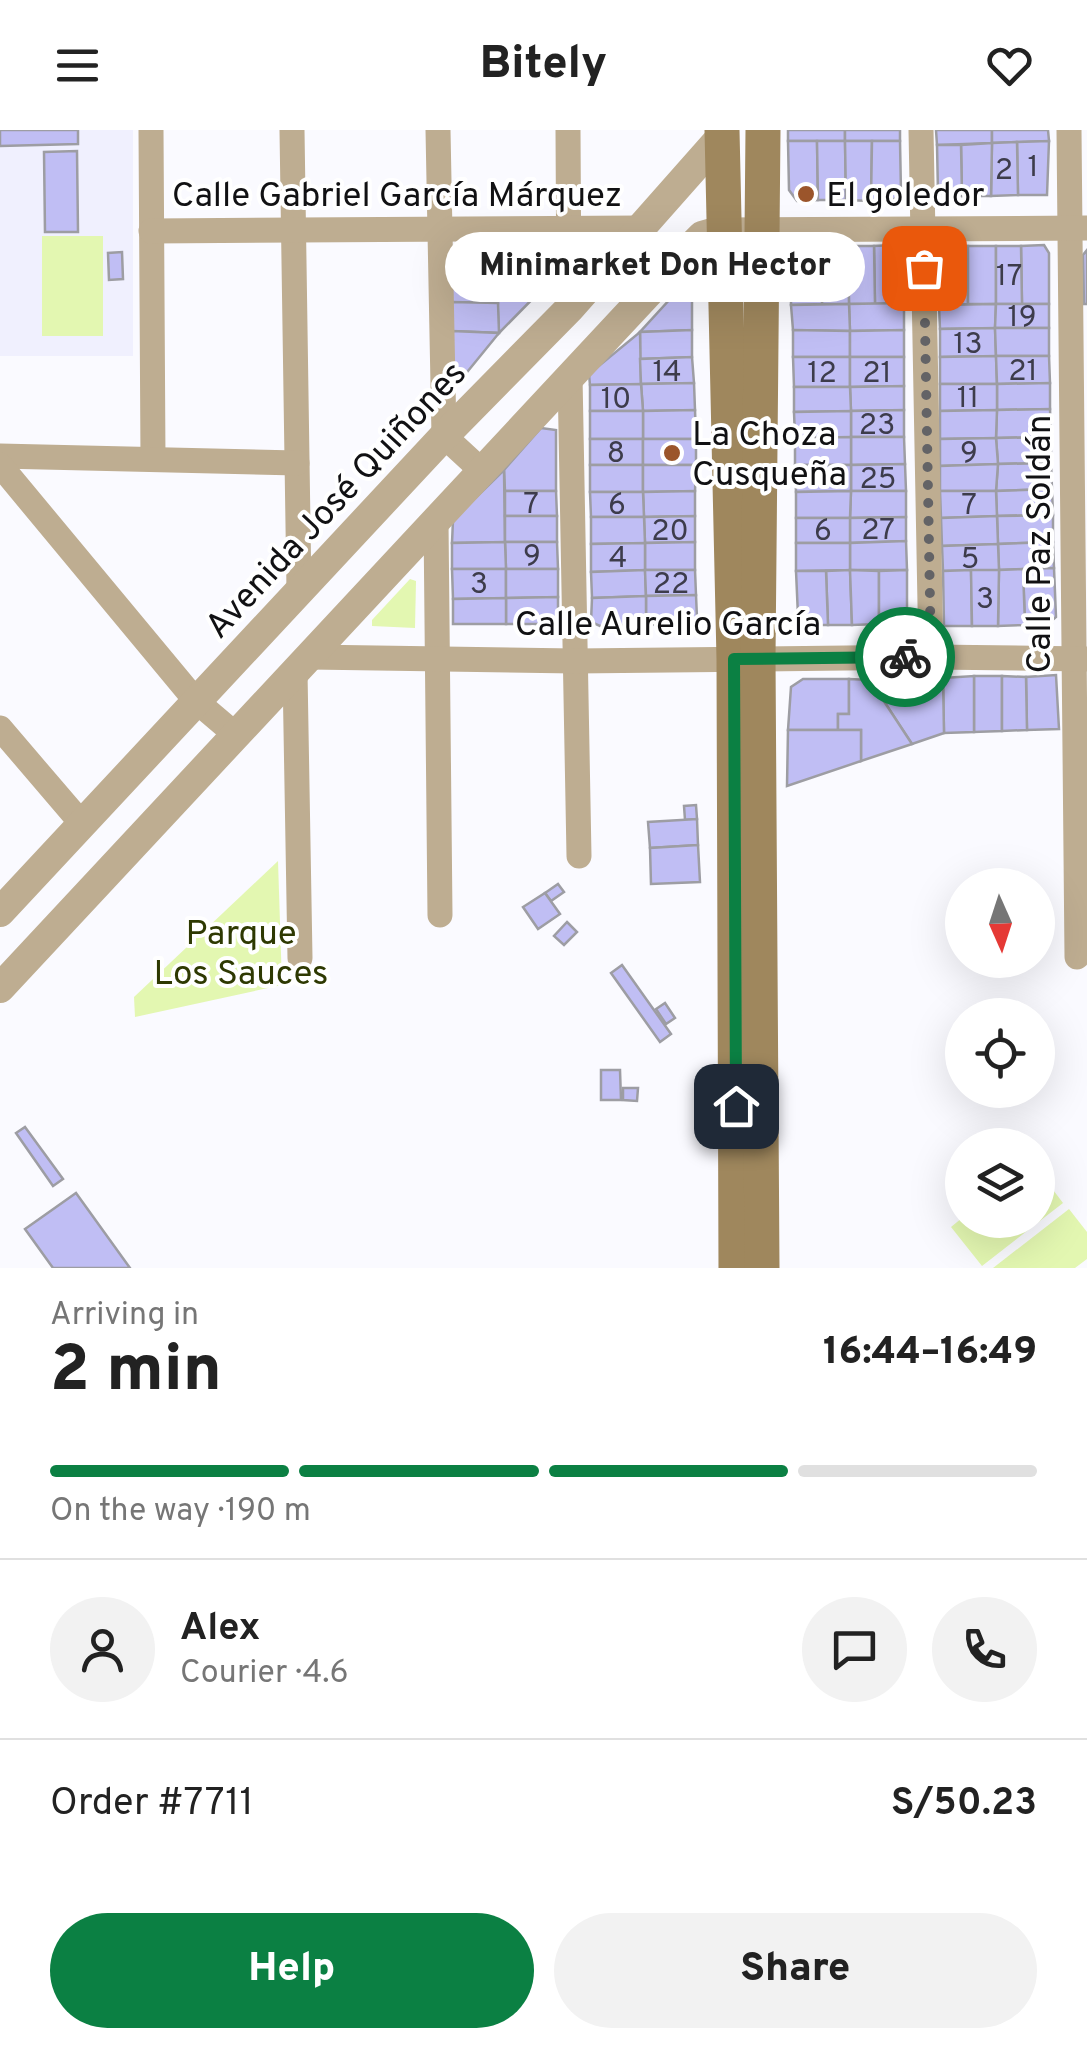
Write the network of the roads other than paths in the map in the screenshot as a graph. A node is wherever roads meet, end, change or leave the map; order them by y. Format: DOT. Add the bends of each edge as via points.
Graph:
graph roads {
  1 [pos="151,130"];
  2 [pos="292,130"];
  3 [pos="438,130"];
  4 [pos="568,130"];
  5 [pos="763,130"];
  6 [pos="921,130"];
  7 [pos="1069,130"];
  8 [pos="722,133"];
  9 [pos="569,228"];
  10 [pos="643,228"];
  11 [pos="1079,228"];
  12 [pos="440,229"];
  13 [pos="294,230"];
  14 [pos="723,230"];
  15 [pos="923,230"];
  16 [pos="151,231"];
  17 [pos="764,231"];
  18 [pos="569,309"];
  19 [pos="570,376"];
  20 [pos="444,436"];
  21 [pos="0,456"];
  22 [pos="152,458"];
  23 [pos="297,463"];
  24 [pos="0,464"];
  25 [pos="482,471"];
  26 [pos="436,522"];
  27 [pos="299,592"];
  28 [pos="931,657"];
  29 [pos="436,658"];
  30 [pos="746,658"];
  31 [pos="1080,659"];
  32 [pos="575,661"];
  33 [pos="302,664"];
  34 [pos="196,701"];
  35 [pos="0,728"];
  36 [pos="236,736"];
  37 [pos="83,824"];
  38 [pos="579,856"];
  39 [pos="0,912"];
  40 [pos="440,916"];
  41 [pos="300,958"];
  42 [pos="1076,958"];
  43 [pos="0,988"];
  44 [pos="749,1206"];
  45 [pos="736,1268"];
  46 [pos="762,1268"];
  1 -- 16 [label="street"];
  2 -- 13 [label="street"];
  3 -- 12 [label="street"];
  4 -- 9 [label="street"];
  5 -- 17 [label="main road"];
  6 -- 15 [label="street"];
  7 -- 11 [label="street, Calle Paz Soldán"];
  8 -- 10 [label="street, Avenida José Quiñones"];
  8 -- 14 [label="main road"];
  9 -- 10 [label="street, Calle Gabriel García Márquez"];
  9 -- 12 [label="street, Calle Gabriel García Márquez"];
  9 -- 18 [label="street"];
  10 -- 18 [label="street, Avenida José Quiñones"];
  11 -- 15 [label="street"];
  11 -- 31 [label="street, Calle Paz Soldán"];
  12 -- 13 [label="street, Calle Gabriel García Márquez"];
  12 -- 20 [label="street"];
  13 -- 16 [label="street, Calle Gabriel García Márquez"];
  13 -- 23 [label="street"];
  14 -- 17 [label="street"];
  14 -- 19 [label="street" via="702,236"];
  14 -- 30 [label="main road"];
  15 -- 17 [label="street"];
  15 -- 28 [label="street"];
  16 -- 22 [label="street"];
  17 -- 30 [label="main road"];
  18 -- 20 [label="street, Avenida José Quiñones"];
  19 -- 25 [label="street"];
  19 -- 32 [label="street"];
  20 -- 25 [label="street"];
  20 -- 27 [label="street, Avenida José Quiñones"];
  21 -- 22 [label="street"];
  22 -- 23 [label="street"];
  23 -- 27 [label="street"];
  24 -- 34 [label="street"];
  25 -- 26 [label="street"];
  26 -- 29 [label="street"];
  26 -- 33 [label="street"];
  27 -- 34 [label="street, Avenida José Quiñones"];
  28 -- 30 [label="street, Calle Aurelio García"];
  28 -- 31 [label="street, Calle Aurelio García"];
  29 -- 32 [label="street, Calle Aurelio García"];
  29 -- 33 [label="street, Calle Aurelio García"];
  29 -- 40 [label="street"];
  30 -- 32 [label="street, Calle Aurelio García"];
  30 -- 44 [label="main road"];
  31 -- 42 [label="street, Calle Paz Soldán"];
  32 -- 38 [label="street"];
  33 -- 36 [label="street"];
  33 -- 41 [label="street"];
  34 -- 36 [label="street"];
  34 -- 37 [label="street, Avenida José Quiñones"];
  35 -- 37 [label="street"];
  36 -- 43 [label="street"];
  37 -- 39 [label="street, Avenida José Quiñones"];
  44 -- 45 [label="main road"];
  44 -- 46 [label="main road"];
}
